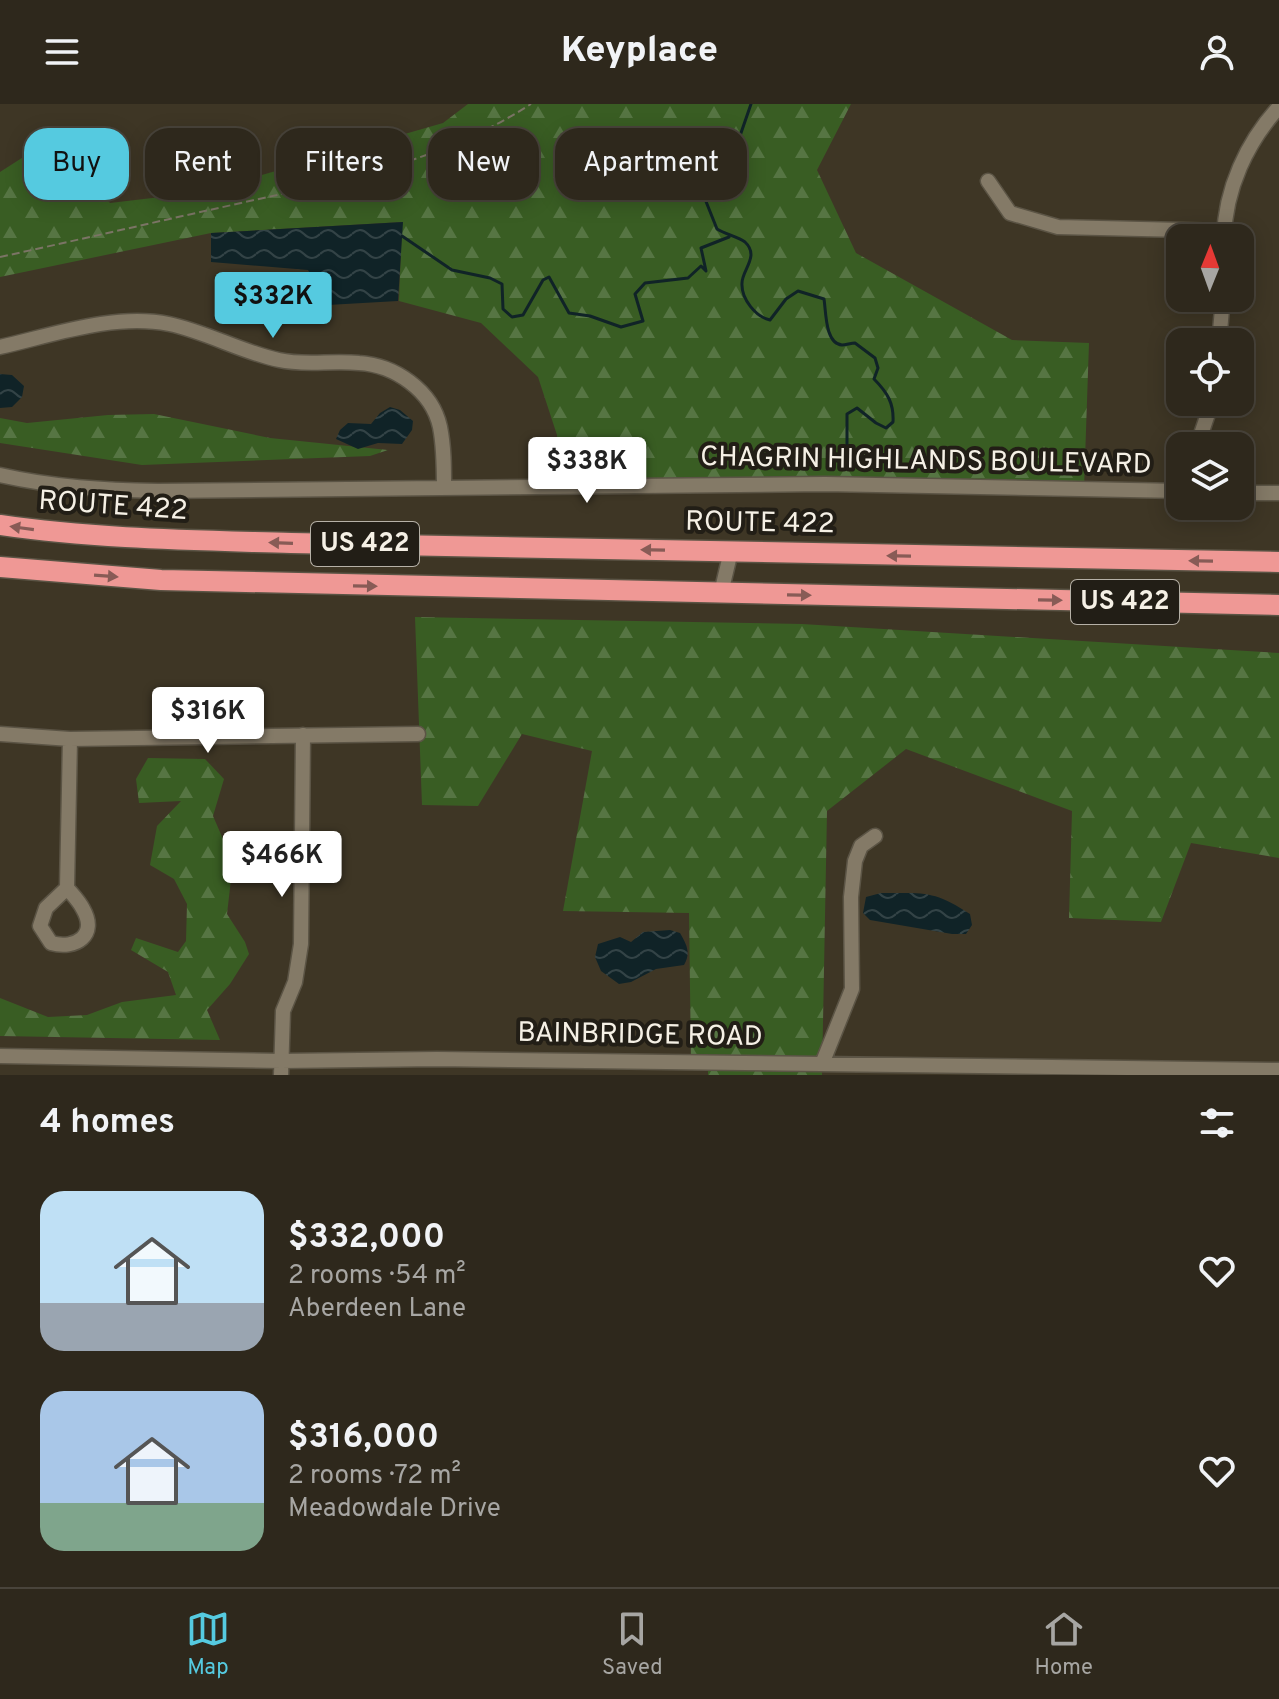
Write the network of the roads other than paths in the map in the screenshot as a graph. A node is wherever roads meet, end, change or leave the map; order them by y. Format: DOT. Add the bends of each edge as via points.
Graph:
graph roads {
  1 [pos="1279,107"];
  2 [pos="988,181"];
  3 [pos="1226,224"];
  4 [pos="1166,232"];
  5 [pos="0,347"];
  6 [pos="0,475"];
  7 [pos="444,488"];
  8 [pos="1166,491"];
  9 [pos="1254,493"];
  10 [pos="1279,493"];
  11 [pos="0,525"];
  12 [pos="731,551"];
  13 [pos="1279,562"];
  14 [pos="0,567"];
  15 [pos="721,593"];
  16 [pos="1279,605"];
  17 [pos="0,734"];
  18 [pos="418,734"];
  19 [pos="303,735"];
  20 [pos="70,739"];
  21 [pos="875,836"];
  22 [pos="67,888"];
  23 [pos="0,1056"];
  24 [pos="822,1064"];
  25 [pos="281,1068"];
  26 [pos="1279,1070"];
  1 -- 3 [label="street" via="1245,154"];
  2 -- 4 [label="street" via="1010,213 1058,227"];
  5 -- 7 [label="street" via="137,321 204,333 290,363 385,368 409,381 429,403 439,424"];
  6 -- 7 [label="street, CHAGRIN HIGHLANDS BOULEVARD" via="99,490"];
  7 -- 8 [label="street, CHAGRIN HIGHLANDS BOULEVARD" via="825,484"];
  9 -- 10 [label="street"];
  12 -- 11 [label="highway, ROUTE 422 / US 422, one-way" via="147,539"];
  13 -- 12 [label="highway, ROUTE 422 / US 422, one-way"];
  12 -- 15 [label="street"];
  14 -- 15 [label="highway, US 422, one-way" via="161,580"];
  15 -- 16 [label="highway, US 422, one-way"];
  17 -- 20 [label="street"];
  18 -- 19 [label="street"];
  19 -- 20 [label="street"];
  19 -- 25 [label="street" via="301,944 295,982 283,1011"];
  20 -- 22 [label="street"];
  21 -- 24 [label="street" via="861,846 855,861 852,989"];
  23 -- 25 [label="street, BAINBRIDGE ROAD"];
  24 -- 25 [label="street, BAINBRIDGE ROAD" via="437,1059"];
  24 -- 26 [label="street, BAINBRIDGE ROAD"];
}
